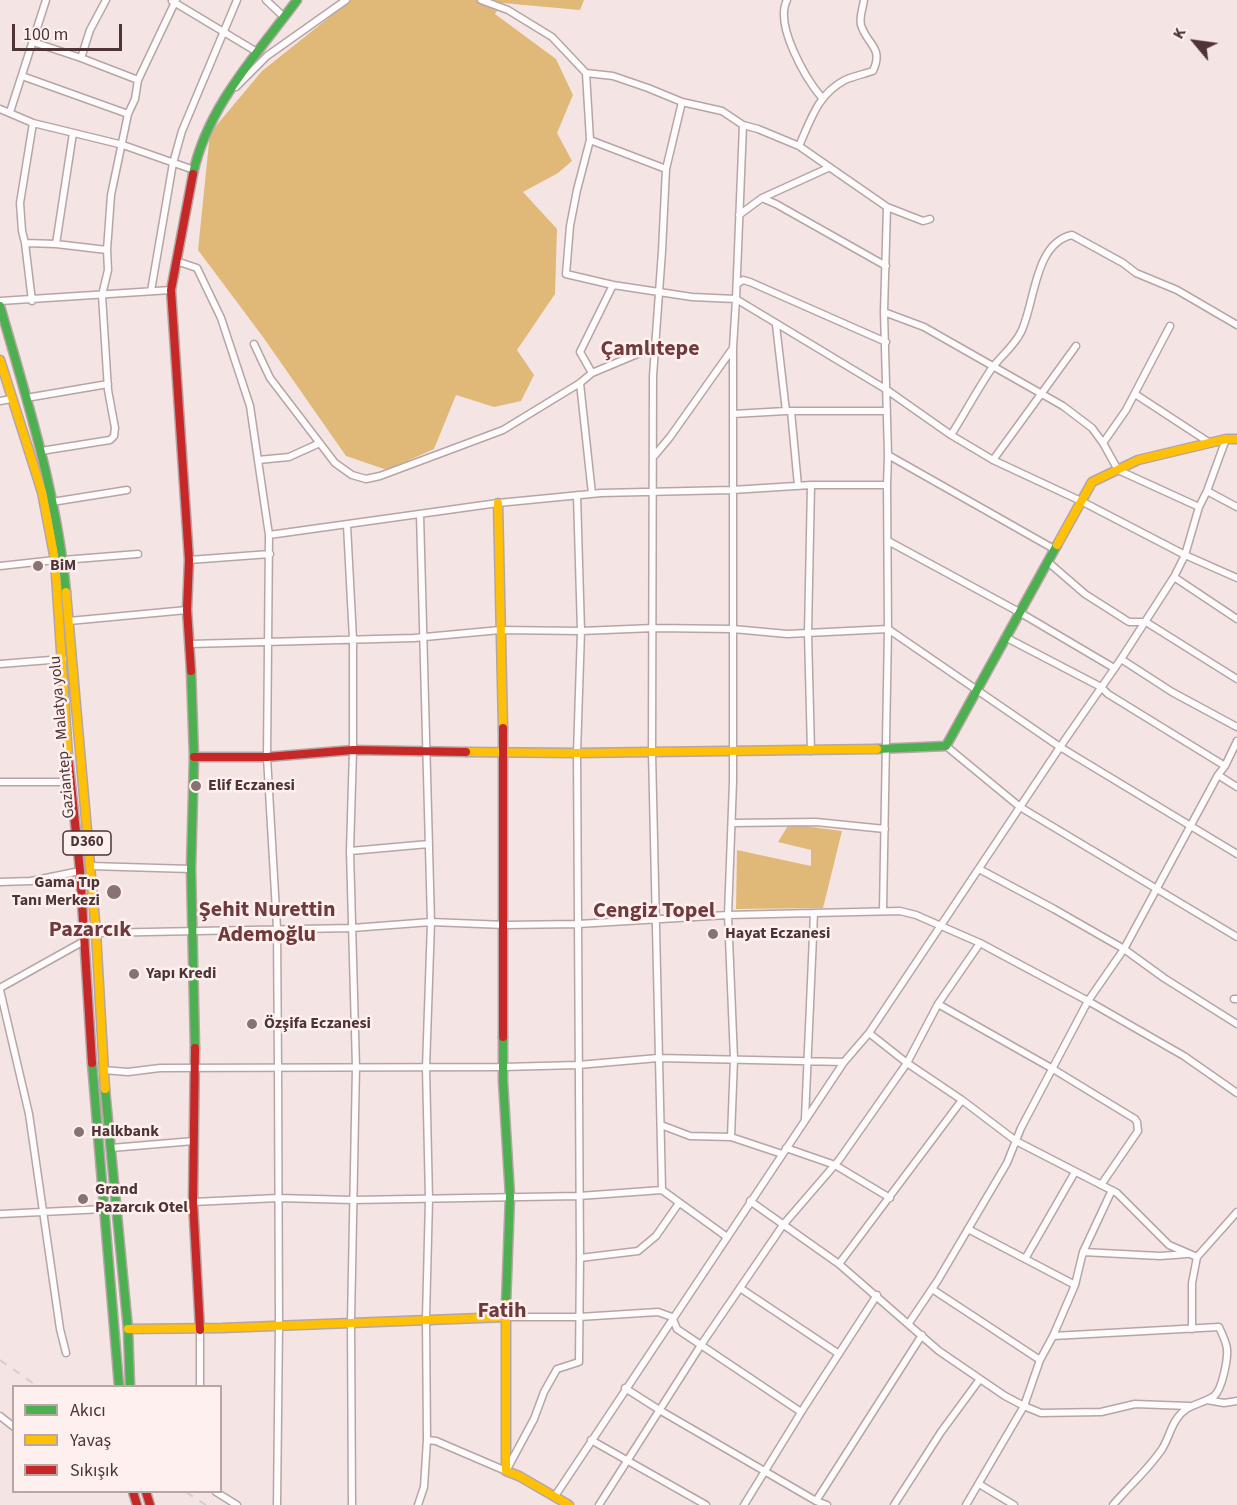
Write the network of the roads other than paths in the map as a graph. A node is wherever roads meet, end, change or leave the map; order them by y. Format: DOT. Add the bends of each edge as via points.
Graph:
graph roads {
  1 [pos="46,0"];
  2 [pos="106,0"];
  3 [pos="237,0"];
  4 [pos="266,0"];
  5 [pos="297,0"];
  6 [pos="346,0"];
  7 [pos="481,0"];
  8 [pos="780,0"];
  9 [pos="787,0"];
  10 [pos="864,0"];
  11 [pos="174,1"];
  12 [pos="783,7"];
  13 [pos="284,17"];
  14 [pos="222,32"];
  15 [pos="33,42"];
  16 [pos="257,52"];
  17 [pos="81,58"];
  18 [pos="586,73"];
  19 [pos="22,76"];
  20 [pos="138,80"];
  21 [pos="822,98"];
  22 [pos="221,102"];
  23 [pos="682,102"];
  24 [pos="0,109"];
  25 [pos="10,112"];
  26 [pos="128,114"];
  27 [pos="33,123"];
  28 [pos="743,125"];
  29 [pos="73,133"];
  30 [pos="590,140"];
  31 [pos="123,145"];
  32 [pos="799,146"];
  33 [pos="173,163"];
  34 [pos="828,168"];
  35 [pos="666,169"];
  36 [pos="194,170"];
  37 [pos="762,198"];
  38 [pos="887,207"];
  39 [pos="739,215"];
  40 [pos="930,219"];
  41 [pos="25,243"];
  42 [pos="57,244"];
  43 [pos="107,250"];
  44 [pos="176,261"];
  45 [pos="886,266"];
  46 [pos="736,284"];
  47 [pos="613,285"];
  48 [pos="171,290"];
  49 [pos="152,291"];
  50 [pos="660,292"];
  51 [pos="102,295"];
  52 [pos="736,299"];
  53 [pos="0,301"];
  54 [pos="32,301"];
  55 [pos="0,306"];
  56 [pos="884,312"];
  57 [pos="776,325"];
  58 [pos="1237,325"];
  59 [pos="1170,326"];
  60 [pos="886,342"];
  61 [pos="254,344"];
  62 [pos="1076,346"];
  63 [pos="654,347"];
  64 [pos="732,348"];
  65 [pos="0,360"];
  66 [pos="993,367"];
  67 [pos="592,373"];
  68 [pos="580,383"];
  69 [pos="108,384"];
  70 [pos="887,390"];
  71 [pos="1135,394"];
  72 [pos="1041,395"];
  73 [pos="26,398"];
  74 [pos="11,399"];
  75 [pos="0,400"];
  76 [pos="789,411"];
  77 [pos="887,411"];
  78 [pos="733,414"];
  79 [pos="951,435"];
  80 [pos="1237,438"];
  81 [pos="1226,439"];
  82 [pos="1103,442"];
  83 [pos="320,443"];
  84 [pos="1210,443"];
  85 [pos="41,451"];
  86 [pos="888,455"];
  87 [pos="654,456"];
  88 [pos="258,460"];
  89 [pos="993,460"];
  90 [pos="1118,470"];
  91 [pos="811,485"];
  92 [pos="886,485"];
  93 [pos="798,486"];
  94 [pos="127,490"];
  95 [pos="732,490"];
  96 [pos="653,491"];
  97 [pos="1207,491"];
  98 [pos="592,494"];
  99 [pos="577,495"];
  100 [pos="1081,501"];
  101 [pos="52,502"];
  102 [pos="498,503"];
  103 [pos="1199,507"];
  104 [pos="1237,507"];
  105 [pos="420,514"];
  106 [pos="347,525"];
  107 [pos="269,535"];
  108 [pos="888,540"];
  109 [pos="1054,549"];
  110 [pos="138,554"];
  111 [pos="270,554"];
  112 [pos="1185,555"];
  113 [pos="59,560"];
  114 [pos="189,560"];
  115 [pos="1048,562"];
  116 [pos="0,566"];
  117 [pos="1174,578"];
  118 [pos="1237,578"];
  119 [pos="187,610"];
  120 [pos="1019,612"];
  121 [pos="1237,619"];
  122 [pos="69,621"];
  123 [pos="1146,622"];
  124 [pos="654,628"];
  125 [pos="733,629"];
  126 [pos="888,629"];
  127 [pos="500,630"];
  128 [pos="581,631"];
  129 [pos="808,633"];
  130 [pos="424,637"];
  131 [pos="1005,637"];
  132 [pos="352,639"];
  133 [pos="270,643"];
  134 [pos="190,644"];
  135 [pos="63,659"];
  136 [pos="1121,659"];
  137 [pos="0,664"];
  138 [pos="1114,668"];
  139 [pos="1237,679"];
  140 [pos="1101,687"];
  141 [pos="978,690"];
  142 [pos="1237,728"];
  143 [pos="1237,741"];
  144 [pos="946,746"];
  145 [pos="886,747"];
  146 [pos="1060,747"];
  147 [pos="353,750"];
  148 [pos="428,750"];
  149 [pos="504,751"];
  150 [pos="733,751"];
  151 [pos="811,751"];
  152 [pos="652,752"];
  153 [pos="577,753"];
  154 [pos="194,757"];
  155 [pos="267,757"];
  156 [pos="1225,766"];
  157 [pos="1218,776"];
  158 [pos="0,782"];
  159 [pos="70,782"];
  160 [pos="1237,787"];
  161 [pos="1020,807"];
  162 [pos="732,823"];
  163 [pos="1191,826"];
  164 [pos="885,829"];
  165 [pos="429,844"];
  166 [pos="350,851"];
  167 [pos="1237,854"];
  168 [pos="90,866"];
  169 [pos="979,868"];
  170 [pos="191,869"];
  171 [pos="80,871"];
  172 [pos="0,882"];
  173 [pos="1158,888"];
  174 [pos="883,911"];
  175 [pos="814,913"];
  176 [pos="728,915"];
  177 [pos="655,919"];
  178 [pos="431,922"];
  179 [pos="578,924"];
  180 [pos="505,925"];
  181 [pos="941,925"];
  182 [pos="277,928"];
  183 [pos="352,928"];
  184 [pos="193,932"];
  185 [pos="96,933"];
  186 [pos="1237,937"];
  187 [pos="84,941"];
  188 [pos="980,943"];
  189 [pos="1124,949"];
  190 [pos="0,989"];
  191 [pos="1088,1001"];
  192 [pos="939,1004"];
  193 [pos="1237,1024"];
  194 [pos="869,1033"];
  195 [pos="658,1058"];
  196 [pos="734,1059"];
  197 [pos="807,1062"];
  198 [pos="844,1062"];
  199 [pos="907,1063"];
  200 [pos="578,1065"];
  201 [pos="356,1067"];
  202 [pos="503,1067"];
  203 [pos="426,1068"];
  204 [pos="278,1069"];
  205 [pos="1053,1069"];
  206 [pos="103,1070"];
  207 [pos="195,1070"];
  208 [pos="1237,1094"];
  209 [pos="962,1100"];
  210 [pos="805,1120"];
  211 [pos="661,1125"];
  212 [pos="731,1137"];
  213 [pos="194,1141"];
  214 [pos="1016,1142"];
  215 [pos="111,1148"];
  216 [pos="784,1151"];
  217 [pos="835,1165"];
  218 [pos="1075,1172"];
  219 [pos="1101,1185"];
  220 [pos="662,1190"];
  221 [pos="1112,1190"];
  222 [pos="510,1196"];
  223 [pos="579,1196"];
  224 [pos="278,1198"];
  225 [pos="890,1198"];
  226 [pos="429,1199"];
  227 [pos="353,1200"];
  228 [pos="750,1201"];
  229 [pos="193,1202"];
  230 [pos="679,1203"];
  231 [pos="106,1209"];
  232 [pos="44,1212"];
  233 [pos="1237,1212"];
  234 [pos="0,1215"];
  235 [pos="783,1225"];
  236 [pos="968,1229"];
  237 [pos="727,1237"];
  238 [pos="1083,1252"];
  239 [pos="1190,1254"];
  240 [pos="1197,1257"];
  241 [pos="580,1258"];
  242 [pos="1025,1260"];
  243 [pos="839,1264"];
  244 [pos="1075,1285"];
  245 [pos="740,1288"];
  246 [pos="932,1289"];
  247 [pos="877,1296"];
  248 [pos="506,1317"];
  249 [pos="579,1317"];
  250 [pos="672,1317"];
  251 [pos="426,1318"];
  252 [pos="351,1322"];
  253 [pos="909,1323"];
  254 [pos="279,1325"];
  255 [pos="128,1329"];
  256 [pos="1192,1329"];
  257 [pos="200,1330"];
  258 [pos="922,1335"];
  259 [pos="1053,1336"];
  260 [pos="701,1346"];
  261 [pos="66,1353"];
  262 [pos="839,1354"];
  263 [pos="1040,1360"];
  264 [pos="980,1379"];
  265 [pos="119,1385"];
  266 [pos="130,1385"];
  267 [pos="200,1385"];
  268 [pos="625,1388"];
  269 [pos="1206,1400"];
  270 [pos="1237,1401"];
  271 [pos="1024,1406"];
  272 [pos="1189,1406"];
  273 [pos="660,1411"];
  274 [pos="801,1412"];
  275 [pos="0,1416"];
  276 [pos="12,1425"];
  277 [pos="427,1440"];
  278 [pos="591,1440"];
  279 [pos="628,1461"];
  280 [pos="506,1471"];
  281 [pos="765,1472"];
  282 [pos="979,1484"];
  283 [pos="219,1493"];
  284 [pos="555,1496"];
  285 [pos="816,1501"];
  286 [pos="237,1505"];
  287 [pos="277,1505"];
  288 [pos="352,1505"];
  289 [pos="418,1505"];
  290 [pos="569,1505"];
  291 [pos="599,1505"];
  292 [pos="706,1505"];
  293 [pos="744,1505"];
  294 [pos="827,1505"];
  295 [pos="894,1505"];
  296 [pos="966,1505"];
  297 [pos="1014,1505"];
  298 [pos="1113,1505"];
  1 -- 15 [label="street"];
  2 -- 17 [label="street"];
  3 -- 14 [label="street"];
  4 -- 13 [label="street"];
  5 -- 13 [label="main road"];
  6 -- 22 [label="street" via="267,56"];
  7 -- 18 [label="street" via="508,10 552,38"];
  8 -- 12 [label="street"];
  9 -- 12 [label="street"];
  10 -- 21 [label="street" via="862,27 878,61 873,71 845,81"];
  11 -- 14 [label="street"];
  11 -- 20 [label="street"];
  12 -- 21 [label="street" via="799,62"];
  13 -- 16 [label="main road"];
  14 -- 16 [label="street"];
  14 -- 33 [label="street"];
  15 -- 17 [label="street"];
  15 -- 19 [label="street"];
  16 -- 22 [label="main road"];
  17 -- 20 [label="street"];
  18 -- 23 [label="street" via="613,76"];
  18 -- 30 [label="street"];
  19 -- 25 [label="street"];
  19 -- 26 [label="street"];
  20 -- 26 [label="street"];
  21 -- 32 [label="street"];
  22 -- 36 [label="main road"];
  23 -- 28 [label="street" via="722,111"];
  23 -- 35 [label="street"];
  24 -- 25 [label="street"];
  25 -- 27 [label="street"];
  26 -- 31 [label="street"];
  27 -- 29 [label="street"];
  27 -- 41 [label="street" via="20,204"];
  28 -- 32 [label="street"];
  28 -- 39 [label="street"];
  29 -- 31 [label="street"];
  29 -- 42 [label="street"];
  30 -- 35 [label="street"];
  30 -- 47 [label="street" via="572,217 566,274"];
  31 -- 33 [label="street"];
  31 -- 43 [label="street" via="111,195"];
  32 -- 34 [label="street"];
  33 -- 36 [label="street"];
  33 -- 49 [label="street"];
  34 -- 37 [label="street"];
  34 -- 38 [label="street"];
  35 -- 50 [label="street"];
  36 -- 44 [label="main road"];
  37 -- 39 [label="street"];
  37 -- 45 [label="street"];
  38 -- 40 [label="street" via="923,221"];
  38 -- 45 [label="street"];
  39 -- 46 [label="street"];
  41 -- 42 [label="street"];
  41 -- 54 [label="street"];
  42 -- 43 [label="street"];
  43 -- 51 [label="street" via="108,270"];
  44 -- 48 [label="main road"];
  44 -- 88 [label="street" via="197,268 221,318 250,406"];
  45 -- 56 [label="street"];
  46 -- 52 [label="street"];
  46 -- 60 [label="street" via="750,282"];
  47 -- 50 [label="street"];
  47 -- 67 [label="street" via="580,352"];
  48 -- 49 [label="street"];
  48 -- 114 [label="main road"];
  49 -- 51 [label="street"];
  50 -- 52 [label="street"];
  50 -- 63 [label="street"];
  51 -- 54 [label="street"];
  51 -- 69 [label="street"];
  52 -- 57 [label="street"];
  52 -- 64 [label="street"];
  53 -- 54 [label="street"];
  55 -- 73 [label="main road, Gaziantep - Malatya yolu / D360"];
  56 -- 60 [label="street"];
  56 -- 66 [label="street" via="924,327"];
  57 -- 70 [label="street"];
  57 -- 76 [label="street"];
  58 -- 66 [label="street" via="1072,235 1053,245 1037,275 1021,333"];
  59 -- 71 [label="street"];
  60 -- 70 [label="street"];
  61 -- 83 [label="street" via="270,378"];
  62 -- 72 [label="street"];
  63 -- 67 [label="street"];
  63 -- 87 [label="street"];
  64 -- 78 [label="street"];
  64 -- 87 [label="street"];
  65 -- 74 [label="main road, Gaziantep - Malatya yolu / D360"];
  66 -- 72 [label="street"];
  66 -- 79 [label="street"];
  67 -- 68 [label="street"];
  68 -- 83 [label="street" via="503,430 380,476 352,475 334,463"];
  68 -- 98 [label="street"];
  69 -- 73 [label="street"];
  69 -- 85 [label="street" via="114,436 110,440"];
  70 -- 77 [label="street"];
  70 -- 79 [label="street"];
  71 -- 82 [label="street"];
  71 -- 84 [label="street"];
  72 -- 82 [label="street" via="1063,406 1092,428"];
  72 -- 89 [label="street"];
  73 -- 85 [label="main road, Gaziantep - Malatya yolu / D360"];
  74 -- 75 [label="street"];
  74 -- 113 [label="main road, Gaziantep - Malatya yolu / D360" via="42,492"];
  76 -- 77 [label="street"];
  76 -- 78 [label="street"];
  76 -- 93 [label="street"];
  77 -- 86 [label="street"];
  78 -- 95 [label="street"];
  79 -- 89 [label="street"];
  80 -- 81 [label="main road"];
  81 -- 84 [label="main road"];
  81 -- 97 [label="street"];
  82 -- 90 [label="street"];
  83 -- 88 [label="street" via="289,457"];
  84 -- 90 [label="main road" via="1138,460"];
  85 -- 101 [label="main road, Gaziantep - Malatya yolu / D360"];
  86 -- 92 [label="street"];
  86 -- 109 [label="street"];
  87 -- 96 [label="street"];
  88 -- 107 [label="street"];
  89 -- 100 [label="street"];
  90 -- 100 [label="main road" via="1092,482"];
  90 -- 103 [label="street"];
  91 -- 92 [label="street"];
  91 -- 93 [label="street"];
  91 -- 129 [label="street"];
  92 -- 108 [label="street"];
  93 -- 95 [label="street"];
  94 -- 101 [label="street"];
  95 -- 96 [label="street"];
  95 -- 125 [label="street"];
  96 -- 98 [label="street"];
  96 -- 124 [label="street"];
  97 -- 103 [label="street"];
  97 -- 104 [label="street"];
  98 -- 99 [label="street"];
  99 -- 102 [label="street"];
  99 -- 128 [label="street"];
  100 -- 109 [label="main road"];
  100 -- 112 [label="street"];
  101 -- 113 [label="main road, Gaziantep - Malatya yolu / D360"];
  102 -- 105 [label="street"];
  102 -- 127 [label="main road"];
  103 -- 112 [label="street"];
  105 -- 106 [label="street"];
  105 -- 130 [label="street"];
  106 -- 107 [label="street"];
  106 -- 132 [label="street"];
  107 -- 111 [label="street"];
  108 -- 120 [label="street"];
  108 -- 126 [label="street"];
  109 -- 115 [label="main road"];
  110 -- 113 [label="street"];
  111 -- 114 [label="street"];
  111 -- 133 [label="street"];
  112 -- 117 [label="street"];
  112 -- 118 [label="street"];
  113 -- 116 [label="street"];
  113 -- 122 [label="main road, Gaziantep - Malatya yolu / D360"];
  113 -- 135 [label="main road, Gaziantep - Malatya yolu / D360"];
  114 -- 119 [label="main road"];
  115 -- 120 [label="main road"];
  115 -- 123 [label="street" via="1085,594 1120,616"];
  117 -- 121 [label="street"];
  117 -- 123 [label="street"];
  119 -- 122 [label="street"];
  119 -- 134 [label="main road"];
  120 -- 131 [label="main road"];
  120 -- 138 [label="street"];
  122 -- 168 [label="main road, Gaziantep - Malatya yolu / D360"];
  123 -- 136 [label="street"];
  123 -- 139 [label="street"];
  124 -- 125 [label="street"];
  124 -- 128 [label="street"];
  124 -- 152 [label="street"];
  125 -- 129 [label="street"];
  125 -- 150 [label="street"];
  126 -- 129 [label="street"];
  126 -- 141 [label="street"];
  126 -- 145 [label="street"];
  127 -- 128 [label="street"];
  127 -- 130 [label="street"];
  127 -- 149 [label="main road"];
  128 -- 153 [label="street"];
  129 -- 151 [label="street"];
  130 -- 132 [label="street"];
  130 -- 148 [label="street"];
  131 -- 140 [label="street"];
  131 -- 141 [label="main road"];
  132 -- 133 [label="street"];
  132 -- 147 [label="street"];
  133 -- 134 [label="street"];
  133 -- 155 [label="street"];
  134 -- 154 [label="main road"];
  135 -- 137 [label="street"];
  135 -- 159 [label="main road, Gaziantep - Malatya yolu / D360"];
  136 -- 138 [label="street"];
  136 -- 142 [label="street"];
  138 -- 140 [label="street"];
  140 -- 146 [label="street"];
  140 -- 156 [label="street"];
  141 -- 144 [label="main road"];
  141 -- 146 [label="street"];
  143 -- 156 [label="street"];
  144 -- 145 [label="main road"];
  144 -- 161 [label="street"];
  145 -- 151 [label="main road"];
  145 -- 164 [label="street"];
  146 -- 161 [label="street"];
  146 -- 163 [label="street"];
  147 -- 148 [label="main road"];
  147 -- 155 [label="main road"];
  147 -- 166 [label="street"];
  148 -- 149 [label="main road"];
  148 -- 165 [label="street"];
  149 -- 153 [label="main road"];
  149 -- 180 [label="main road"];
  150 -- 151 [label="main road"];
  150 -- 152 [label="main road"];
  150 -- 162 [label="street"];
  152 -- 153 [label="main road"];
  152 -- 177 [label="street"];
  153 -- 179 [label="street"];
  154 -- 155 [label="main road"];
  154 -- 170 [label="main road"];
  155 -- 182 [label="street"];
  156 -- 157 [label="street"];
  157 -- 160 [label="street"];
  157 -- 163 [label="street"];
  158 -- 159 [label="street"];
  159 -- 171 [label="main road, Gaziantep - Malatya yolu / D360"];
  161 -- 169 [label="street"];
  161 -- 173 [label="street"];
  162 -- 164 [label="street" via="816,822"];
  162 -- 176 [label="street"];
  163 -- 167 [label="street"];
  163 -- 173 [label="street"];
  164 -- 174 [label="street"];
  165 -- 166 [label="street"];
  165 -- 178 [label="street"];
  166 -- 183 [label="street"];
  168 -- 170 [label="street"];
  168 -- 185 [label="main road, Gaziantep - Malatya yolu / D360"];
  169 -- 181 [label="street"];
  169 -- 189 [label="street"];
  170 -- 184 [label="main road"];
  171 -- 172 [label="street" via="31,881"];
  171 -- 187 [label="main road, Gaziantep - Malatya yolu / D360"];
  173 -- 186 [label="street"];
  173 -- 189 [label="street"];
  174 -- 175 [label="street"];
  174 -- 181 [label="street" via="900,911"];
  175 -- 176 [label="street"];
  175 -- 197 [label="street"];
  176 -- 177 [label="street"];
  176 -- 196 [label="street"];
  177 -- 179 [label="street"];
  177 -- 195 [label="street"];
  178 -- 180 [label="street"];
  178 -- 183 [label="street"];
  178 -- 203 [label="street"];
  179 -- 180 [label="street"];
  179 -- 200 [label="street"];
  180 -- 202 [label="main road"];
  181 -- 188 [label="street"];
  181 -- 194 [label="street"];
  182 -- 183 [label="street"];
  182 -- 184 [label="street"];
  182 -- 204 [label="street"];
  183 -- 201 [label="street"];
  184 -- 185 [label="street"];
  184 -- 207 [label="main road"];
  185 -- 206 [label="main road, Gaziantep - Malatya yolu / D360"];
  187 -- 190 [label="street"];
  187 -- 231 [label="main road, Gaziantep - Malatya yolu / D360"];
  188 -- 191 [label="street"];
  188 -- 192 [label="street"];
  189 -- 191 [label="street"];
  189 -- 193 [label="street"];
  190 -- 232 [label="street" via="29,1114"];
  191 -- 205 [label="street"];
  191 -- 208 [label="street" via="1184,1056"];
  192 -- 199 [label="street"];
  192 -- 205 [label="street"];
  194 -- 198 [label="street"];
  194 -- 199 [label="street"];
  195 -- 196 [label="street"];
  195 -- 200 [label="street"];
  195 -- 211 [label="street"];
  196 -- 197 [label="street"];
  196 -- 212 [label="street"];
  197 -- 198 [label="street"];
  197 -- 210 [label="street"];
  198 -- 210 [label="street"];
  199 -- 209 [label="street"];
  199 -- 217 [label="street"];
  200 -- 202 [label="street"];
  200 -- 223 [label="street"];
  201 -- 203 [label="street"];
  201 -- 204 [label="street"];
  201 -- 227 [label="street"];
  202 -- 203 [label="street"];
  202 -- 222 [label="main road"];
  203 -- 226 [label="street"];
  204 -- 207 [label="street"];
  204 -- 224 [label="street"];
  205 -- 214 [label="street"];
  205 -- 219 [label="street" via="1137,1122 1138,1131"];
  206 -- 207 [label="street"];
  206 -- 215 [label="main road, Gaziantep - Malatya yolu / D360"];
  207 -- 213 [label="main road"];
  209 -- 214 [label="street"];
  209 -- 225 [label="street"];
  210 -- 216 [label="street"];
  211 -- 212 [label="street" via="690,1136"];
  211 -- 220 [label="street"];
  212 -- 216 [label="street"];
  213 -- 215 [label="street"];
  213 -- 229 [label="main road"];
  214 -- 218 [label="street"];
  214 -- 236 [label="street"];
  215 -- 255 [label="main road, Gaziantep - Malatya yolu / D360"];
  216 -- 217 [label="street"];
  216 -- 228 [label="street"];
  217 -- 225 [label="street"];
  217 -- 235 [label="street"];
  218 -- 219 [label="street"];
  218 -- 242 [label="street"];
  219 -- 221 [label="street"];
  220 -- 223 [label="street"];
  220 -- 230 [label="street"];
  221 -- 238 [label="street"];
  221 -- 239 [label="street" via="1169,1245"];
  222 -- 223 [label="street"];
  222 -- 226 [label="street"];
  222 -- 248 [label="main road"];
  223 -- 241 [label="street"];
  224 -- 227 [label="street"];
  224 -- 229 [label="street"];
  224 -- 254 [label="street"];
  225 -- 243 [label="street"];
  226 -- 227 [label="street"];
  226 -- 251 [label="street"];
  227 -- 252 [label="street"];
  228 -- 235 [label="street"];
  228 -- 237 [label="street"];
  229 -- 257 [label="main road"];
  230 -- 237 [label="street"];
  230 -- 241 [label="street" via="656,1236 638,1251"];
  231 -- 232 [label="street"];
  231 -- 265 [label="main road, Gaziantep - Malatya yolu / D360"];
  232 -- 234 [label="street"];
  232 -- 261 [label="street"];
  233 -- 240 [label="street"];
  235 -- 243 [label="street"];
  235 -- 245 [label="street"];
  236 -- 242 [label="street"];
  236 -- 246 [label="street"];
  237 -- 250 [label="street"];
  238 -- 239 [label="street"];
  238 -- 244 [label="street"];
  239 -- 240 [label="street"];
  240 -- 256 [label="street" via="1192,1282"];
  241 -- 249 [label="street"];
  242 -- 244 [label="street"];
  243 -- 247 [label="street"];
  244 -- 259 [label="street"];
  245 -- 260 [label="street"];
  245 -- 262 [label="street"];
  246 -- 253 [label="street"];
  246 -- 263 [label="street"];
  247 -- 253 [label="street"];
  247 -- 262 [label="street"];
  248 -- 249 [label="street"];
  248 -- 251 [label="main road"];
  248 -- 280 [label="main road"];
  249 -- 250 [label="street" via="658,1312"];
  249 -- 280 [label="street" via="579,1362 557,1369"];
  250 -- 260 [label="street" via="677,1329"];
  250 -- 268 [label="street"];
  251 -- 252 [label="main road"];
  251 -- 277 [label="street"];
  252 -- 254 [label="main road"];
  252 -- 288 [label="street"];
  253 -- 258 [label="street"];
  254 -- 257 [label="main road"];
  254 -- 287 [label="street"];
  255 -- 257 [label="main road"];
  255 -- 266 [label="main road, Gaziantep - Malatya yolu / D360"];
  256 -- 259 [label="street"];
  256 -- 269 [label="street" via="1219,1327 1227,1350 1216,1395"];
  257 -- 267 [label="street"];
  258 -- 264 [label="street"];
  258 -- 285 [label="street"];
  259 -- 263 [label="street"];
  260 -- 273 [label="street"];
  260 -- 274 [label="street"];
  262 -- 274 [label="street"];
  263 -- 271 [label="street"];
  264 -- 271 [label="street"];
  264 -- 295 [label="street"];
  268 -- 273 [label="street"];
  268 -- 278 [label="street"];
  269 -- 270 [label="street"];
  269 -- 272 [label="street"];
  271 -- 272 [label="street" via="1041,1413 1101,1412 1135,1404"];
  271 -- 282 [label="street"];
  272 -- 298 [label="street" via="1174,1422 1161,1450"];
  273 -- 279 [label="street"];
  273 -- 281 [label="street"];
  274 -- 281 [label="street"];
  275 -- 276 [label="street"];
  277 -- 280 [label="street"];
  277 -- 289 [label="street" via="424,1487"];
  278 -- 279 [label="street"];
  278 -- 284 [label="street"];
  279 -- 291 [label="street"];
  279 -- 292 [label="street"];
  280 -- 284 [label="main road"];
  281 -- 285 [label="street"];
  281 -- 293 [label="street"];
  282 -- 296 [label="street"];
  282 -- 297 [label="street"];
  283 -- 286 [label="street"];
  284 -- 290 [label="main road"];
  285 -- 294 [label="street"];
}
